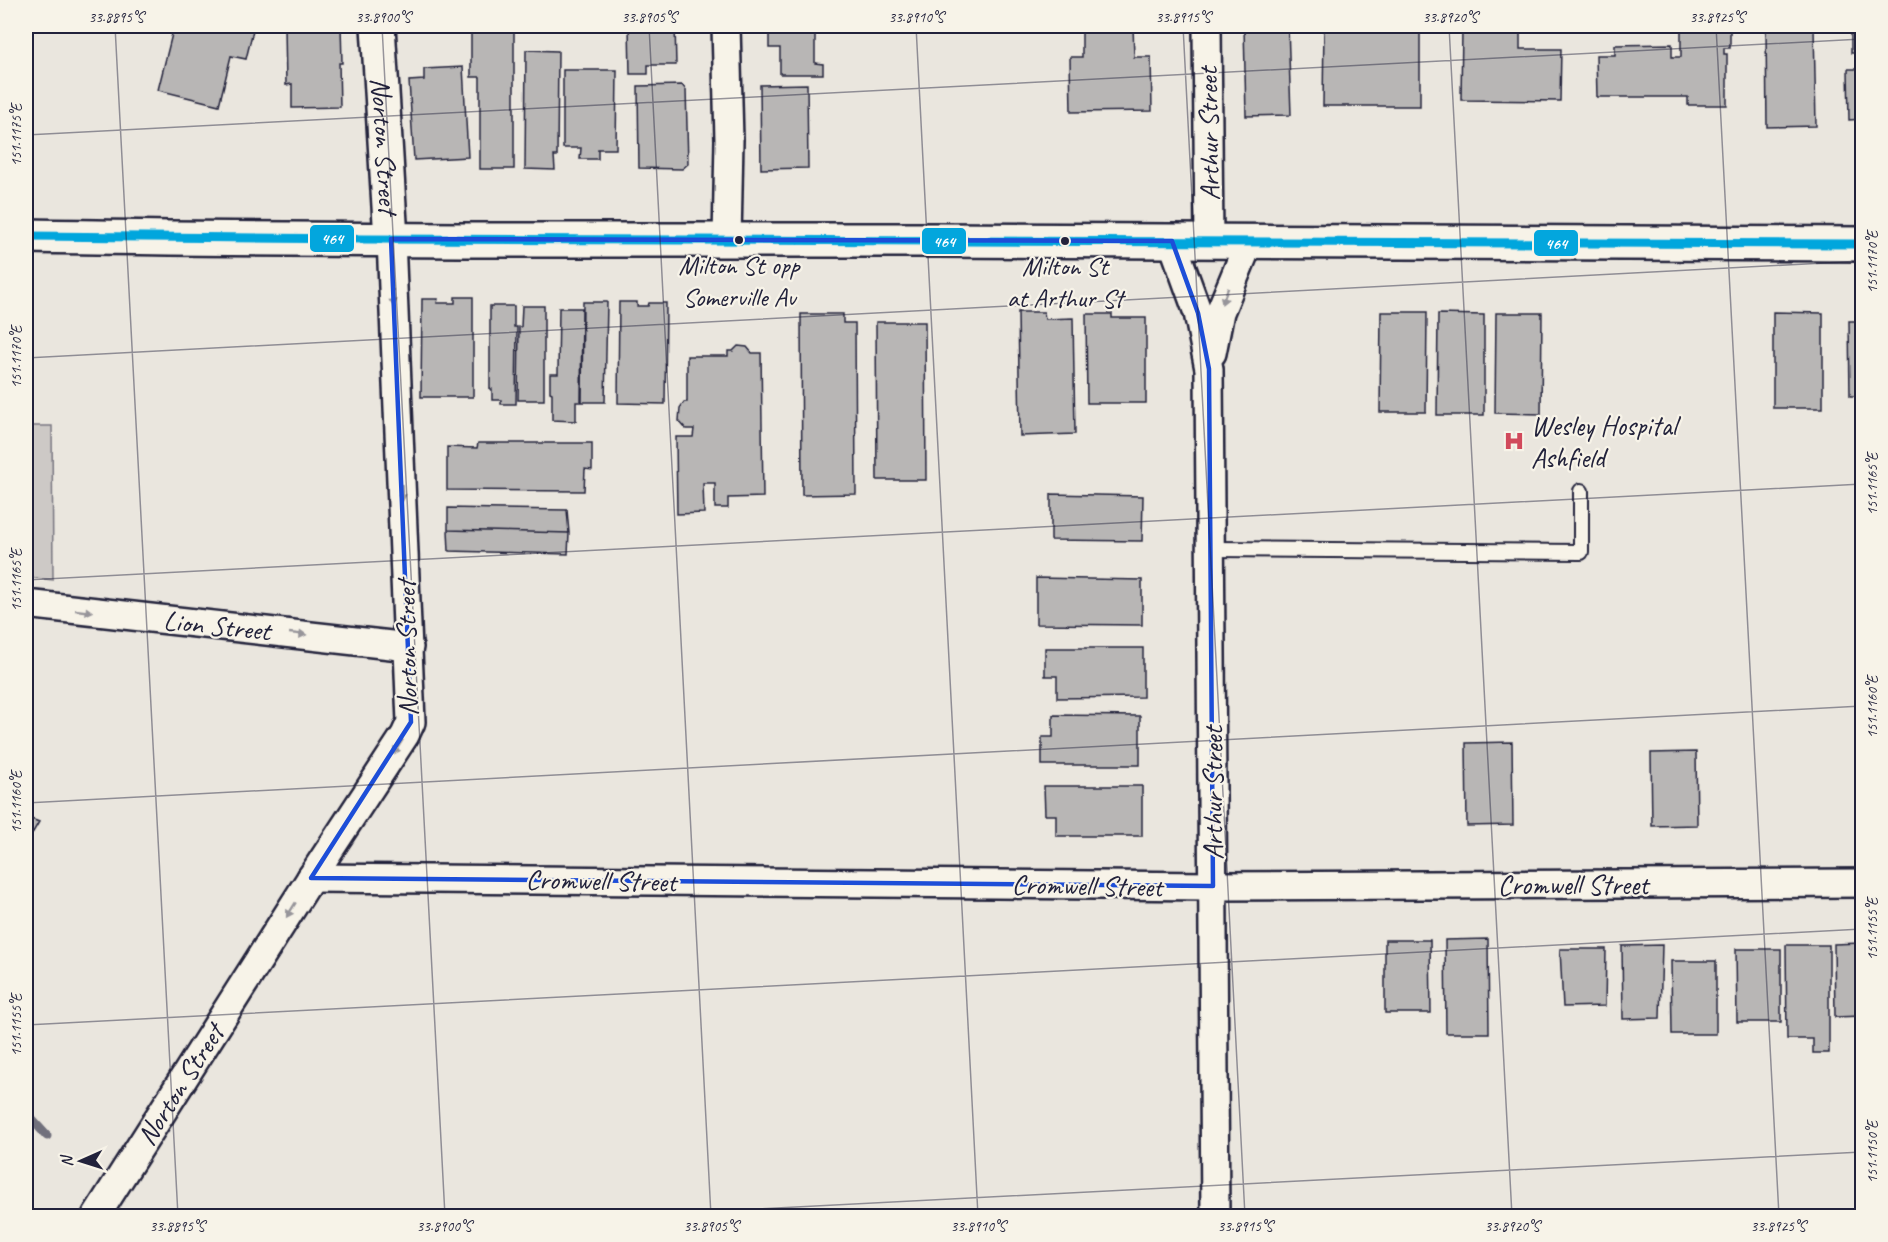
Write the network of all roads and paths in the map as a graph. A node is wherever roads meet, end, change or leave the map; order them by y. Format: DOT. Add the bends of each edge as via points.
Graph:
graph roads {
  1 [pos="378,26"];
  2 [pos="726,26"];
  3 [pos="1207,26"];
  4 [pos="26,236"];
  5 [pos="391,239"];
  6 [pos="727,240"];
  7 [pos="1172,241"];
  8 [pos="1209,242"];
  9 [pos="1249,242"];
  10 [pos="1863,244"];
  11 [pos="1209,369"];
  12 [pos="1581,491"];
  13 [pos="1211,549"];
  14 [pos="26,604"];
  15 [pos="409,647"];
  16 [pos="312,878"];
  17 [pos="1863,883"];
  18 [pos="1213,886"];
  19 [pos="96,1216"];
  20 [pos="1215,1216"];
  1 -- 5 [label="main road, Norton Street"];
  2 -- 6 [label="street"];
  3 -- 8 [label="street, Arthur Street"];
  4 -- 5 [label="main road"];
  5 -- 6 [label="main road"];
  5 -- 15 [label="street, Norton Street, one-way"];
  6 -- 7 [label="main road"];
  7 -- 8 [label="main road"];
  7 -- 11 [label="street, Arthur Street" via="1198,313"];
  8 -- 9 [label="main road"];
  9 -- 10 [label="main road"];
  9 -- 11 [label="street, Arthur Street, one-way" via="1220,312"];
  11 -- 13 [label="street, Arthur Street"];
  12 -- 13 [label="lane" via="1581,552"];
  13 -- 18 [label="street, Arthur Street"];
  14 -- 15 [label="street, Lion Street, one-way"];
  15 -- 16 [label="street, Norton Street, one-way" via="411,722"];
  16 -- 18 [label="street, Cromwell Street"];
  16 -- 19 [label="street, Norton Street, one-way"];
  17 -- 18 [label="street, Cromwell Street"];
  18 -- 20 [label="street, Arthur Street"];
}
